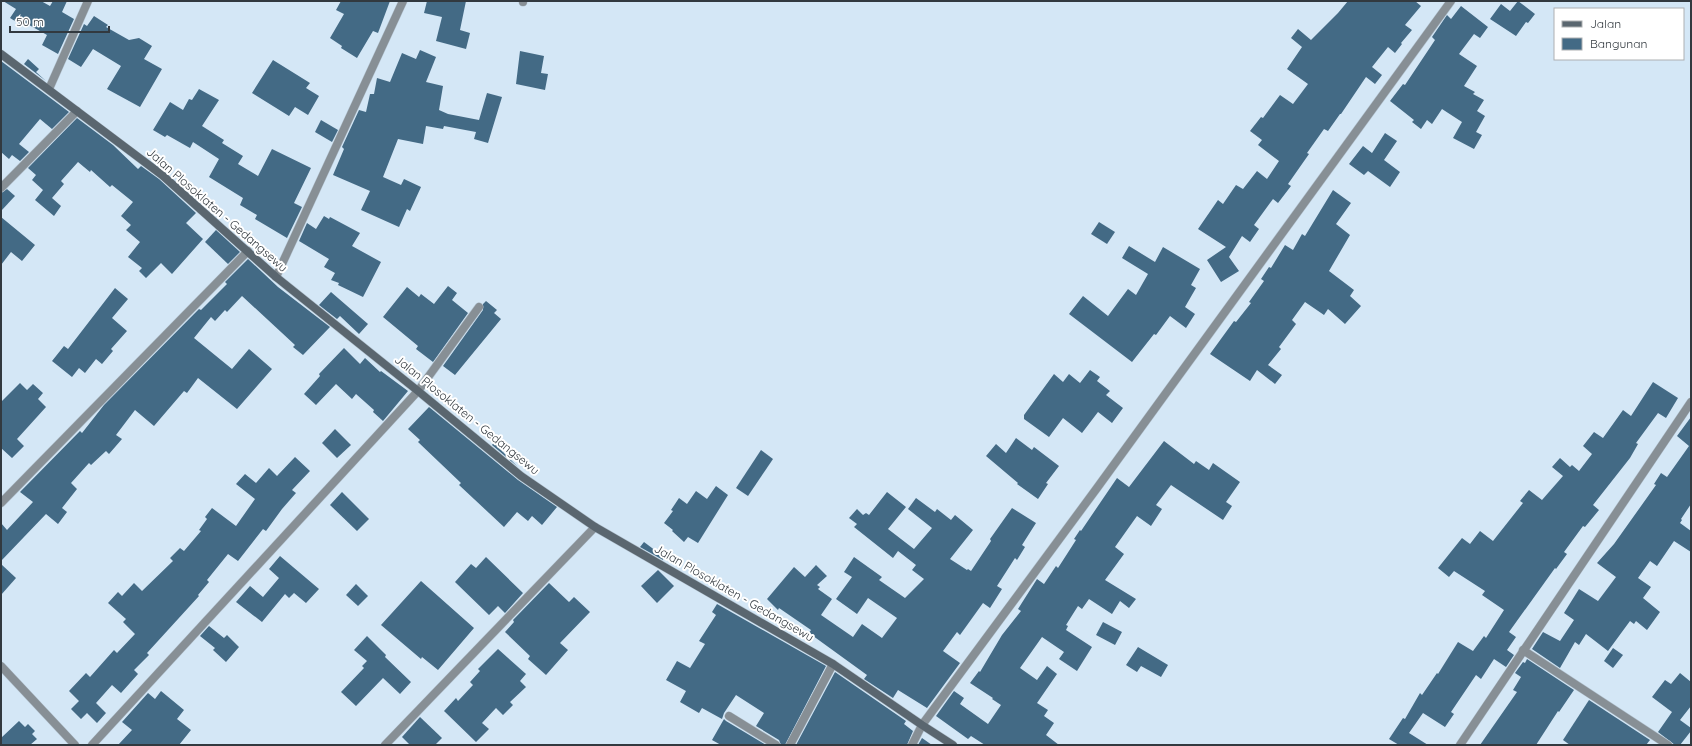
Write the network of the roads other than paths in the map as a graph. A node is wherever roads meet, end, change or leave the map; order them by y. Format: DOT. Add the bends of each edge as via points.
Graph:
graph roads {
  1 [pos="88,1"];
  2 [pos="403,1"];
  3 [pos="1451,1"];
  4 [pos="1,54"];
  5 [pos="49,89"];
  6 [pos="77,111"];
  7 [pos="1,188"];
  8 [pos="248,251"];
  9 [pos="276,277"];
  10 [pos="479,307"];
  11 [pos="418,391"];
  12 [pos="1691,402"];
  13 [pos="1,503"];
  14 [pos="596,527"];
  15 [pos="1523,650"];
  16 [pos="833,664"];
  17 [pos="1,666"];
  18 [pos="729,716"];
  19 [pos="922,726"];
  20 [pos="75,745"];
  21 [pos="92,745"];
  22 [pos="385,745"];
  23 [pos="776,745"];
  24 [pos="790,745"];
  25 [pos="912,745"];
  26 [pos="953,745"];
  27 [pos="1460,745"];
  28 [pos="1668,745"];
  1 -- 5 [label="street"];
  2 -- 9 [label="street"];
  3 -- 19 [label="street"];
  4 -- 5 [label="main road, Jalan Plosoklaten - Gedangsewu"];
  5 -- 6 [label="main road, Jalan Plosoklaten - Gedangsewu"];
  6 -- 7 [label="street"];
  6 -- 8 [label="main road, Jalan Plosoklaten - Gedangsewu" via="162,175"];
  8 -- 9 [label="main road, Jalan Plosoklaten - Gedangsewu"];
  8 -- 13 [label="street"];
  9 -- 11 [label="main road, Jalan Plosoklaten - Gedangsewu"];
  10 -- 11 [label="street"];
  11 -- 14 [label="main road, Jalan Plosoklaten - Gedangsewu" via="522,476"];
  11 -- 21 [label="street"];
  12 -- 15 [label="street"];
  14 -- 16 [label="main road, Jalan Plosoklaten - Gedangsewu"];
  14 -- 22 [label="street"];
  15 -- 27 [label="street"];
  15 -- 28 [label="street"];
  16 -- 19 [label="main road, Jalan Plosoklaten - Gedangsewu"];
  16 -- 24 [label="street"];
  17 -- 20 [label="street"];
  18 -- 23 [label="street"];
  19 -- 25 [label="street"];
  19 -- 26 [label="main road, Jalan Plosoklaten - Gedangsewu"];
}
